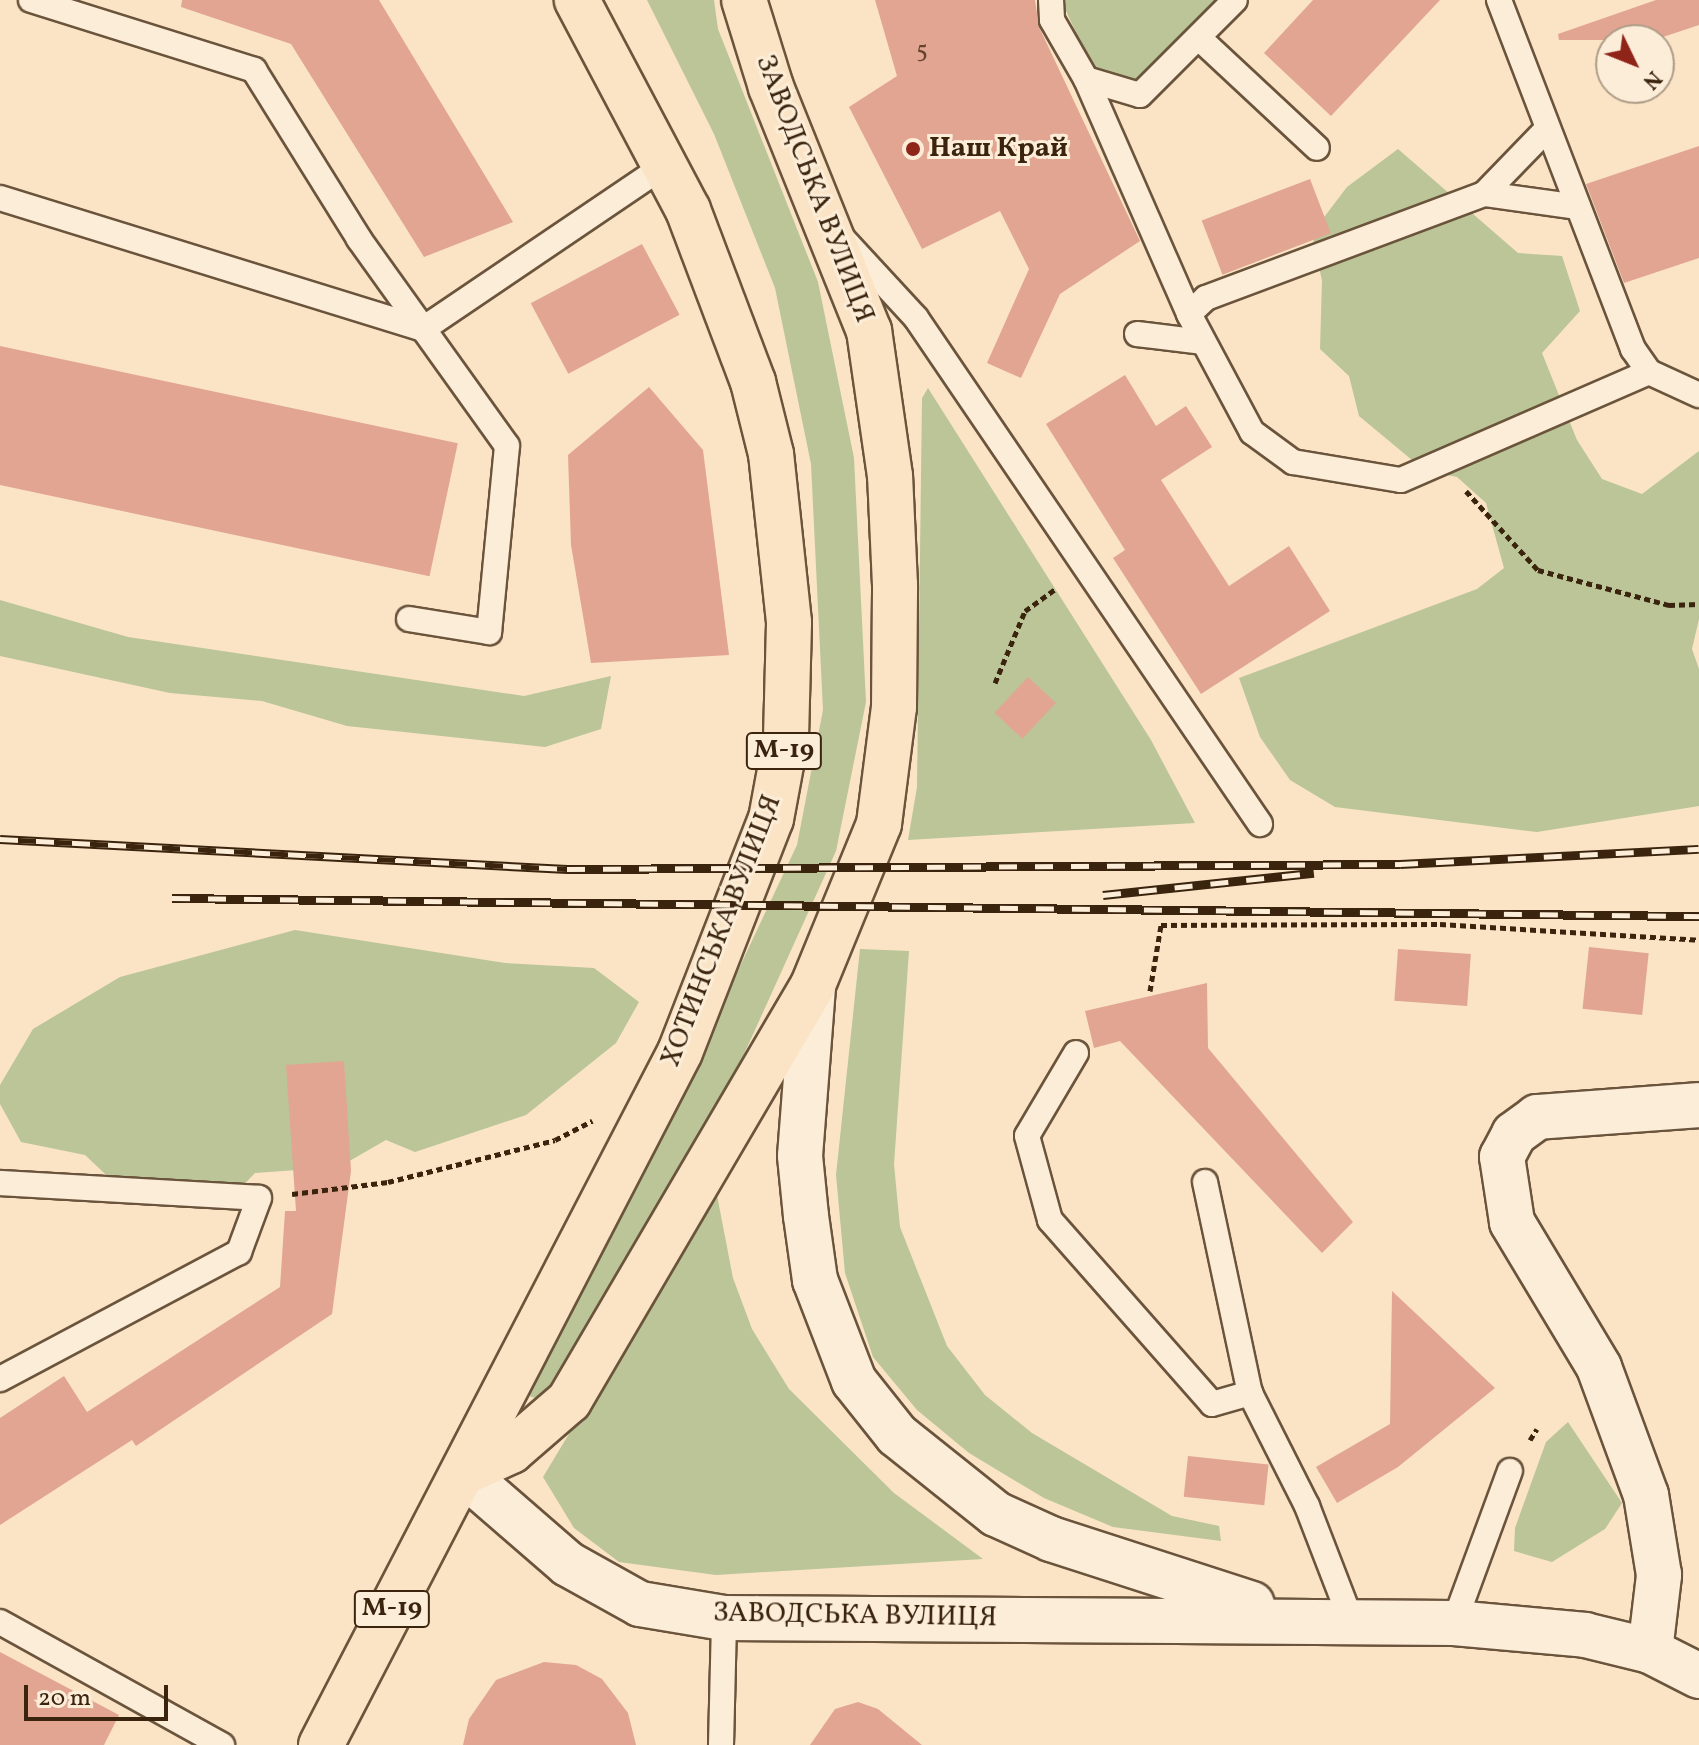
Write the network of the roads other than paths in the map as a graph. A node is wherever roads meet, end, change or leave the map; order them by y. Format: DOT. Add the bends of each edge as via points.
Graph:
graph roads {
  1 [pos="31,0"];
  2 [pos="577,0"];
  3 [pos="744,0"];
  4 [pos="1051,0"];
  5 [pos="1235,0"];
  6 [pos="1499,0"];
  7 [pos="1199,38"];
  8 [pos="1086,79"];
  9 [pos="1547,129"];
  10 [pos="1317,148"];
  11 [pos="665,165"];
  12 [pos="1484,194"];
  13 [pos="0,198"];
  14 [pos="1578,207"];
  15 [pos="831,225"];
  16 [pos="1189,314"];
  17 [pos="423,329"];
  18 [pos="1137,334"];
  19 [pos="1202,342"];
  20 [pos="1649,372"];
  21 [pos="1699,395"];
  22 [pos="409,619"];
  23 [pos="1260,824"];
  24 [pos="813,985"];
  25 [pos="1076,1053"];
  26 [pos="1699,1105"];
  27 [pos="1205,1182"];
  28 [pos="0,1183"];
  29 [pos="0,1379"];
  30 [pos="1250,1393"];
  31 [pos="1510,1471"];
  32 [pos="463,1473"];
  33 [pos="1293,1616"];
  34 [pos="724,1618"];
  35 [pos="1351,1620"];
  36 [pos="0,1622"];
  37 [pos="1454,1623"];
  38 [pos="1650,1651"];
  39 [pos="1699,1676"];
  40 [pos="222,1745"];
  41 [pos="321,1745"];
  42 [pos="721,1745"];
  1 -- 17 [label="lane" via="254,70"];
  2 -- 11 [label="highway, ХОТИНСЬКА ВУЛИЦЯ / М-19"];
  3 -- 15 [label="highway, ЗАВОДСЬКА ВУЛИЦЯ" via="771,87"];
  4 -- 8 [label="lane" via="1052,20"];
  5 -- 7 [label="lane"];
  6 -- 9 [label="lane"];
  7 -- 8 [label="lane" via="1140,95"];
  7 -- 10 [label="lane"];
  8 -- 16 [label="lane"];
  9 -- 12 [label="lane"];
  9 -- 14 [label="lane"];
  11 -- 17 [label="lane"];
  11 -- 32 [label="highway, ХОТИНСЬКА ВУЛИЦЯ / М-19" via="724,290 771,454 789,622 786,738 771,819 680,1052"];
  12 -- 14 [label="lane"];
  12 -- 16 [label="lane" via="1206,298"];
  13 -- 17 [label="lane"];
  14 -- 20 [label="lane"];
  15 -- 23 [label="lane" via="916,318 1082,570"];
  15 -- 24 [label="highway, ЗАВОДСЬКА ВУЛИЦЯ" via="869,331 890,476 894,707 879,824"];
  16 -- 19 [label="lane"];
  17 -- 22 [label="lane" via="507,446 489,632"];
  18 -- 19 [label="lane"];
  19 -- 20 [label="lane" via="1252,432 1293,462 1401,480"];
  20 -- 21 [label="lane"];
  24 -- 32 [label="highway" via="569,1401 511,1451"];
  24 -- 33 [label="main road, ЗАВОДСЬКА ВУЛИЦЯ" via="803,1044 803,1186 815,1280 854,1381 897,1435 996,1514 1051,1539"];
  25 -- 30 [label="lane" via="1027,1136 1050,1220 1212,1404"];
  26 -- 38 [label="main road" via="1537,1117 1502,1157 1512,1222 1599,1367 1646,1495 1659,1575"];
  27 -- 30 [label="lane"];
  28 -- 29 [label="lane" via="259,1198 239,1252"];
  30 -- 35 [label="lane" via="1307,1506"];
  31 -- 37 [label="lane"];
  32 -- 34 [label="main road, ЗАВОДСЬКА ВУЛИЦЯ" via="568,1564 640,1604"];
  32 -- 41 [label="highway, ХОТИНСЬКА ВУЛИЦЯ / М-19"];
  33 -- 34 [label="main road, ЗАВОДСЬКА ВУЛИЦЯ"];
  33 -- 35 [label="main road, ЗАВОДСЬКА ВУЛИЦЯ"];
  34 -- 42 [label="lane" via="728,1713"];
  35 -- 37 [label="main road, ЗАВОДСЬКА ВУЛИЦЯ"];
  36 -- 40 [label="lane"];
  37 -- 38 [label="main road, ЗАВОДСЬКА ВУЛИЦЯ" via="1585,1635"];
  38 -- 39 [label="main road, ЗАВОДСЬКА ВУЛИЦЯ"];
}
